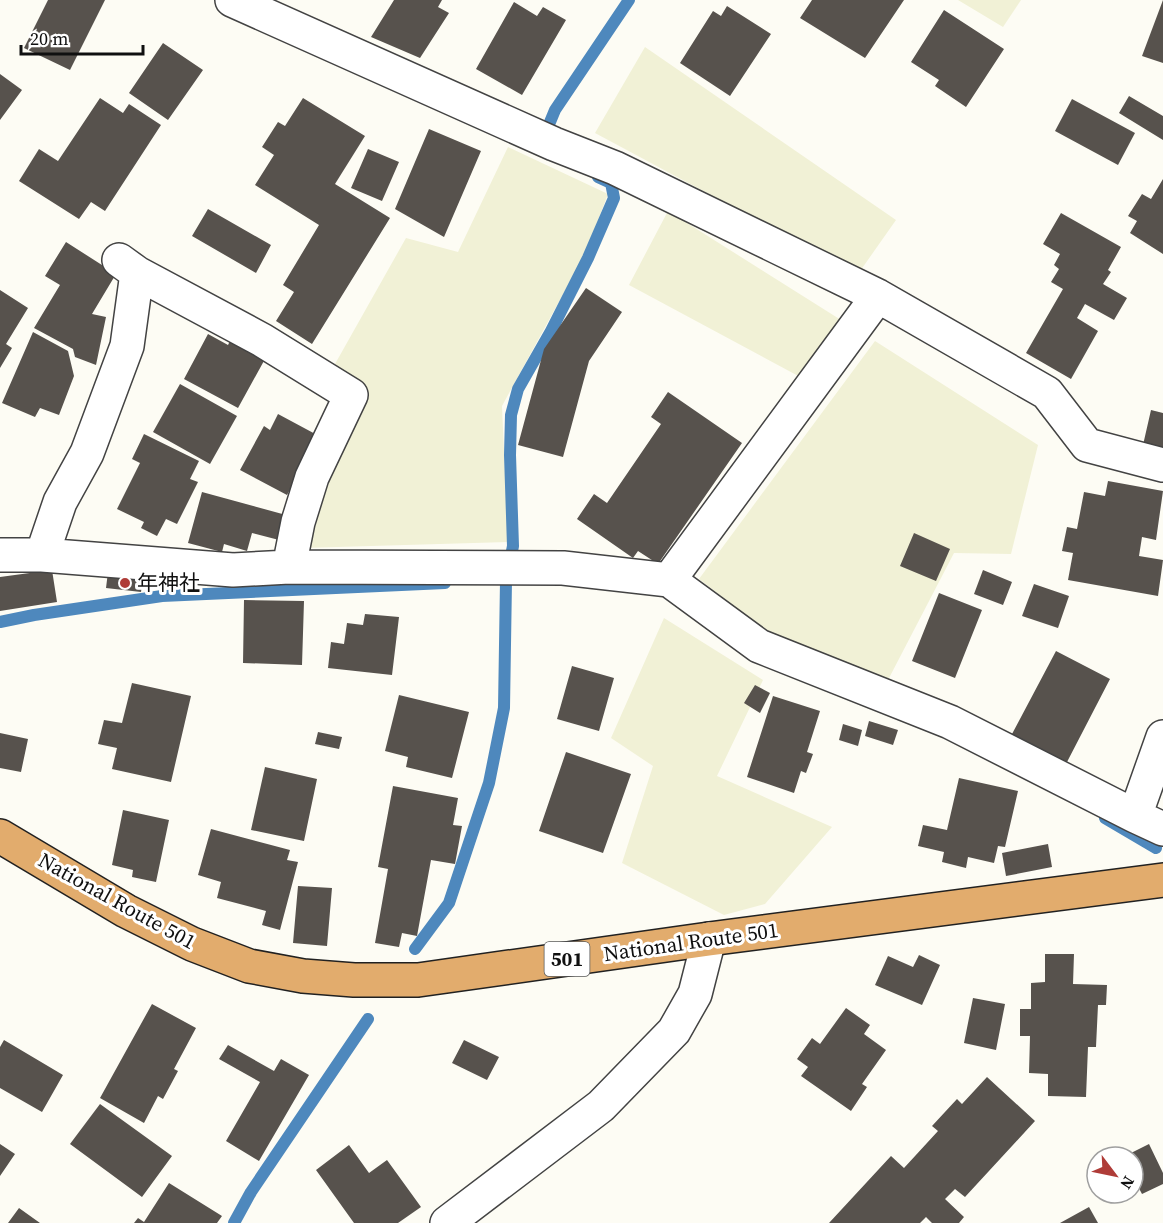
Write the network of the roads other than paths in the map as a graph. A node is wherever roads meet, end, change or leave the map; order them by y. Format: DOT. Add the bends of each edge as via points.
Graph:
graph roads {
  1 [pos="232,0"];
  2 [pos="878,296"];
  3 [pos="1163,465"];
  4 [pos="0,555"];
  5 [pos="42,555"];
  6 [pos="289,567"];
  7 [pos="669,580"];
  8 [pos="1163,737"];
  9 [pos="1149,823"];
  10 [pos="0,836"];
  11 [pos="1163,880"];
  12 [pos="709,939"];
  13 [pos="447,1223"];
  1 -- 2 [label="street" via="615,168"];
  2 -- 3 [label="street" via="1047,393 1087,446"];
  2 -- 7 [label="street"];
  4 -- 5 [label="street"];
  5 -- 6 [label="street" via="232,570"];
  5 -- 6 [label="street" via="60,502 87,453 127,346 128,266 262,340 351,395 312,477"];
  6 -- 7 [label="street" via="563,568"];
  7 -- 9 [label="street" via="759,646 950,722"];
  8 -- 9 [label="street"];
  10 -- 12 [label="highway, National Route 501 / 501" via="192,944 249,966 303,976 418,980"];
  11 -- 12 [label="highway, National Route 501 / 501"];
  12 -- 13 [label="street" via="695,994 674,1030 601,1106"];
}
